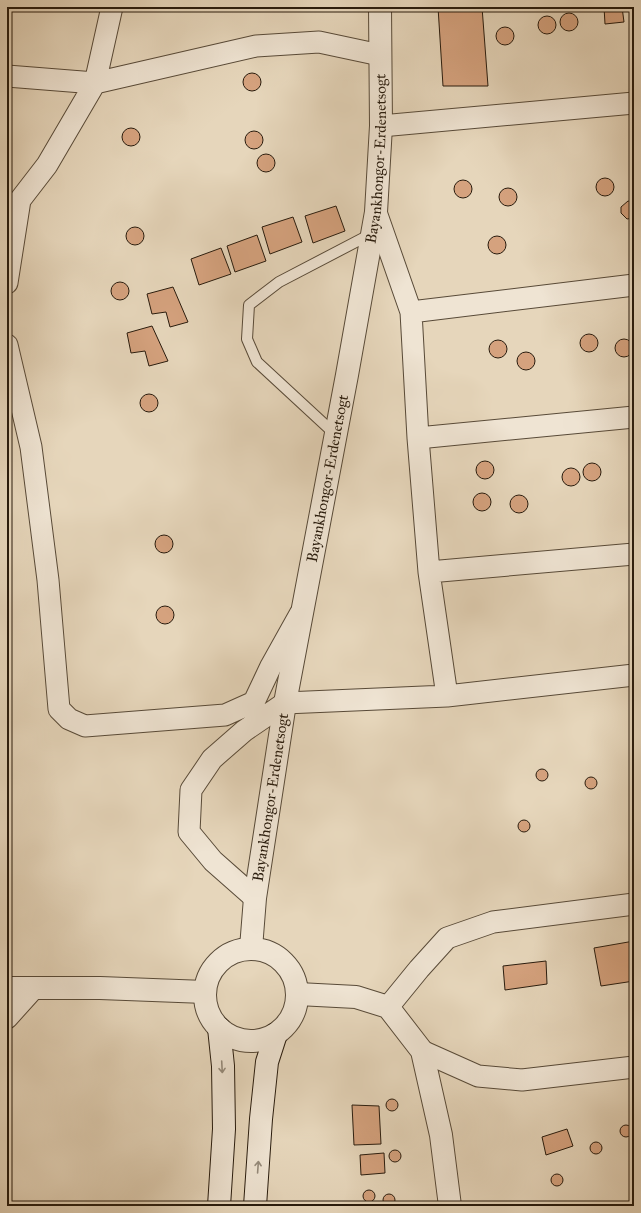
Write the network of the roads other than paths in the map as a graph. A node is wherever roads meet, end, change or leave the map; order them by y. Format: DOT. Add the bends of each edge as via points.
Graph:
graph roads {
  1 [pos="112,7"];
  2 [pos="380,7"];
  3 [pos="380,56"];
  4 [pos="7,76"];
  5 [pos="95,83"];
  6 [pos="634,103"];
  7 [pos="381,126"];
  8 [pos="14,201"];
  9 [pos="376,212"];
  10 [pos="372,234"];
  11 [pos="7,283"];
  12 [pos="634,285"];
  13 [pos="411,312"];
  14 [pos="7,345"];
  15 [pos="634,417"];
  16 [pos="336,435"];
  17 [pos="418,438"];
  18 [pos="634,554"];
  19 [pos="429,572"];
  20 [pos="303,608"];
  21 [pos="634,675"];
  22 [pos="447,696"];
  23 [pos="285,703"];
  24 [pos="255,898"];
  25 [pos="634,904"];
  26 [pos="251,948"];
  27 [pos="7,988"];
  28 [pos="34,988"];
  29 [pos="205,992"];
  30 [pos="298,994"];
  31 [pos="388,1007"];
  32 [pos="7,1018"];
  33 [pos="219,1028"];
  34 [pos="276,1034"];
  35 [pos="422,1051"];
  36 [pos="634,1067"];
  37 [pos="219,1206"];
  38 [pos="255,1206"];
  39 [pos="450,1206"];
  1 -- 5 [label="street"];
  2 -- 3 [label="street, Bayankhongor-Erdenetsogt"];
  3 -- 5 [label="street" via="319,42 256,46"];
  3 -- 7 [label="street, Bayankhongor-Erdenetsogt"];
  4 -- 5 [label="street"];
  5 -- 8 [label="street" via="47,165"];
  6 -- 7 [label="street"];
  7 -- 9 [label="street, Bayankhongor-Erdenetsogt"];
  8 -- 11 [label="street"];
  9 -- 10 [label="street, Bayankhongor-Erdenetsogt"];
  9 -- 13 [label="street"];
  10 -- 16 [label="street, Bayankhongor-Erdenetsogt"];
  10 -- 16 [label="lane" via="279,282 249,305 247,339 257,362"];
  12 -- 13 [label="street"];
  13 -- 17 [label="street"];
  14 -- 20 [label="street" via="31,447 48,580 59,709 69,719 85,726 225,715 254,702"];
  15 -- 17 [label="street"];
  16 -- 20 [label="street, Bayankhongor-Erdenetsogt"];
  17 -- 19 [label="street"];
  18 -- 19 [label="street"];
  19 -- 22 [label="street"];
  20 -- 23 [label="street, Bayankhongor-Erdenetsogt"];
  21 -- 22 [label="street"];
  22 -- 23 [label="street"];
  23 -- 24 [label="street, Bayankhongor-Erdenetsogt"];
  23 -- 24 [label="street" via="244,731 212,759 191,790 189,832 212,861"];
  24 -- 26 [label="street, Bayankhongor-Erdenetsogt"];
  25 -- 31 [label="street" via="493,922 447,938"];
  26 -- 29 [label="street" via="234,952 219,961 209,975"];
  26 -- 30 [label="street" via="269,952 284,961 294,976"];
  27 -- 28 [label="street"];
  28 -- 29 [label="street"];
  28 -- 32 [label="street"];
  29 -- 33 [label="street" via="210,1016"];
  30 -- 31 [label="street" via="356,997"];
  30 -- 34 [label="street" via="295,1010 288,1024"];
  31 -- 35 [label="street"];
  33 -- 34 [label="street" via="231,1037 246,1041 261,1040"];
  33 -- 37 [label="street, one-way" via="224,1129"];
  38 -- 34 [label="street, one-way" via="267,1062"];
  35 -- 36 [label="street" via="478,1076 522,1080"];
  35 -- 39 [label="street" via="441,1135"];
}
